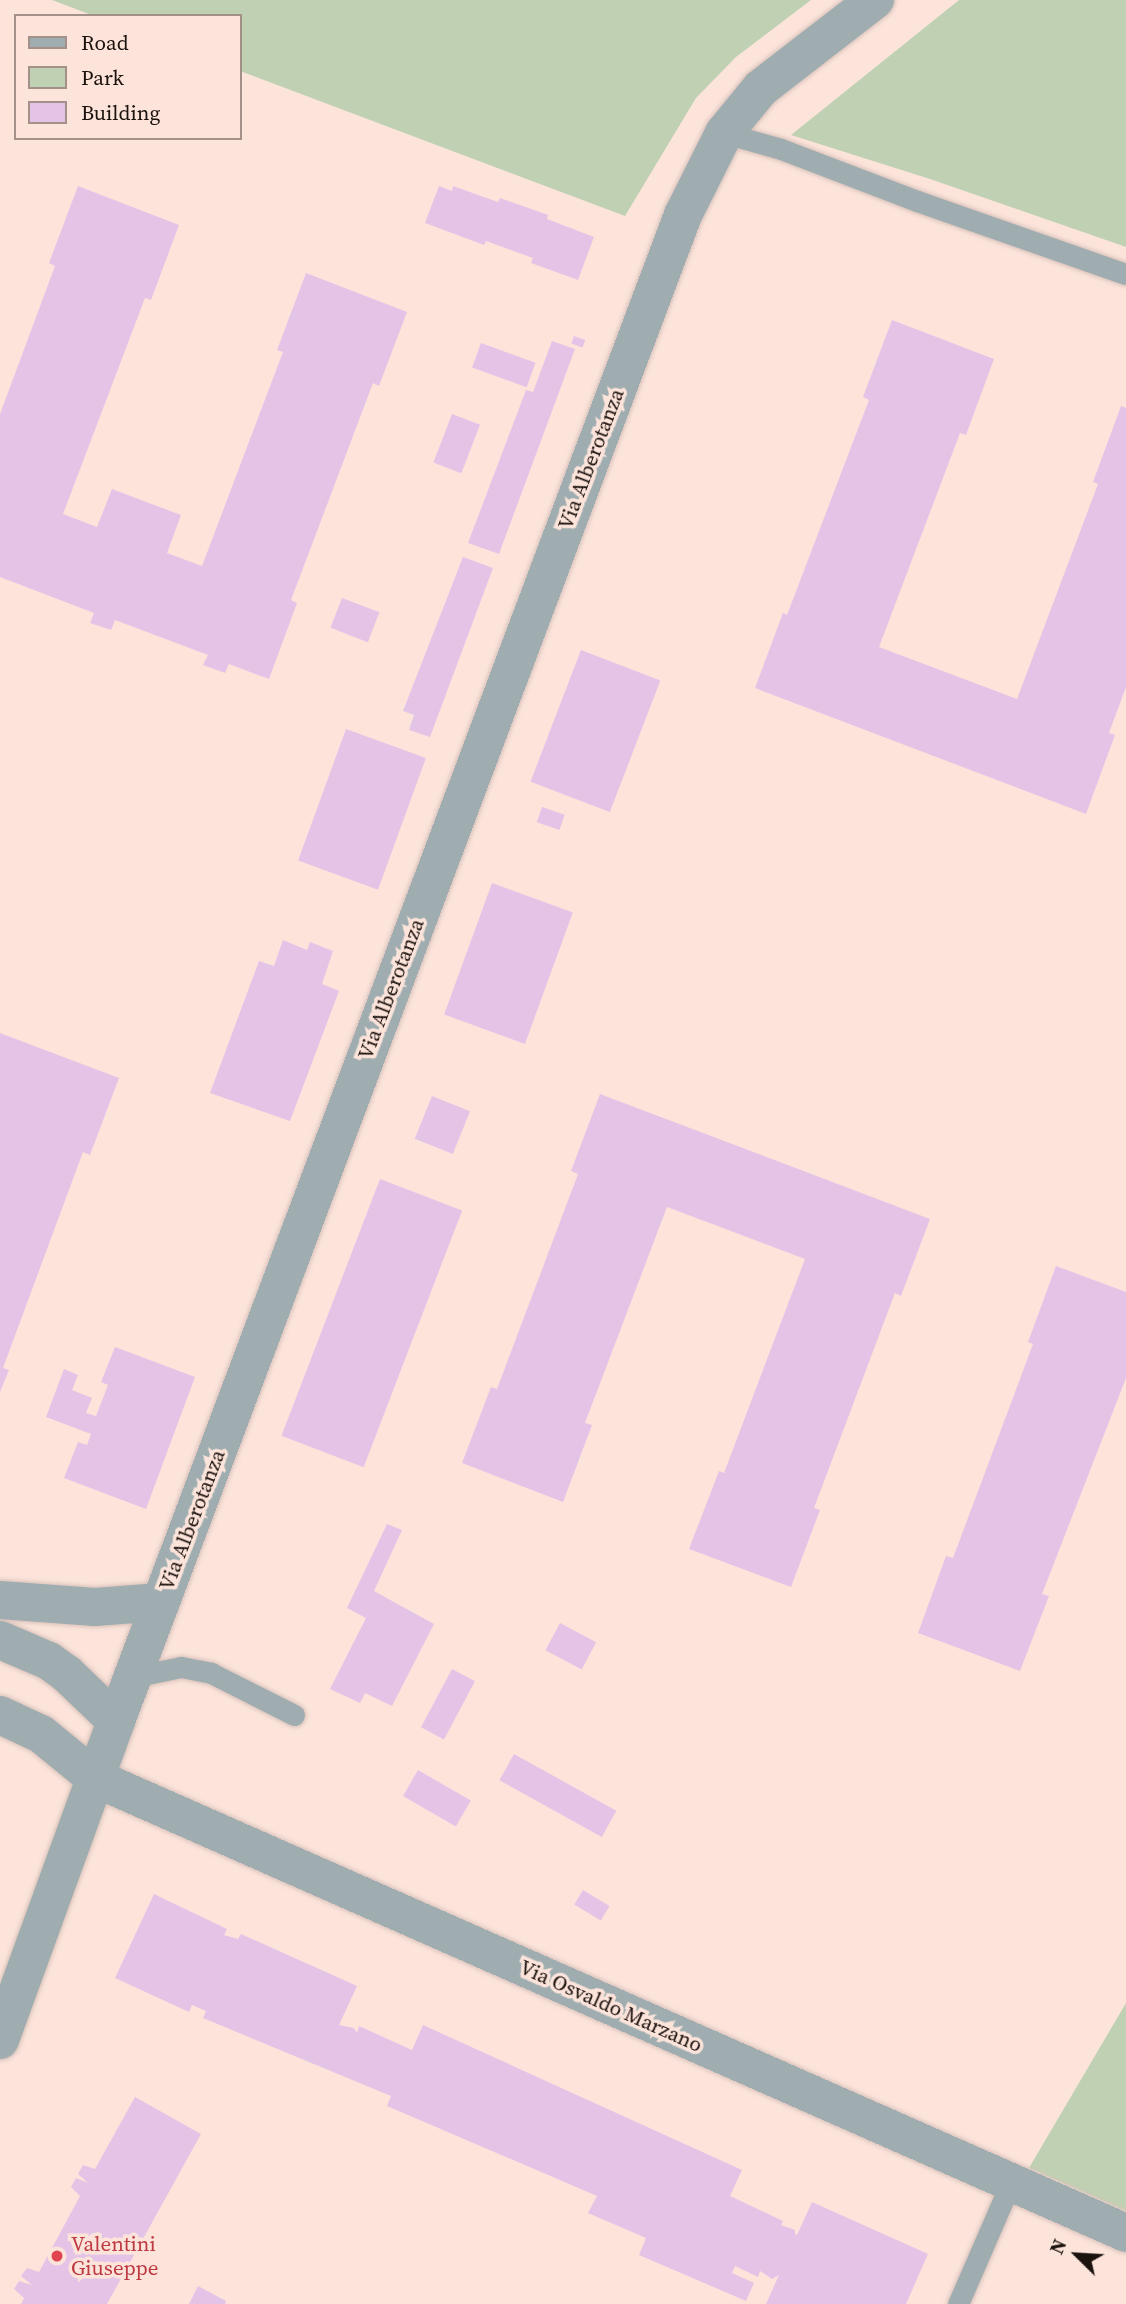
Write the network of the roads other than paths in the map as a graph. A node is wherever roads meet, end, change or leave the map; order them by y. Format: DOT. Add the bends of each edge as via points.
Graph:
graph roads {
  1 [pos="875,0"];
  2 [pos="724,133"];
  3 [pos="1126,274"];
  4 [pos="0,1600"];
  5 [pos="161,1602"];
  6 [pos="0,1640"];
  7 [pos="133,1676"];
  8 [pos="0,1715"];
  9 [pos="294,1715"];
  10 [pos="116,1721"];
  11 [pos="95,1778"];
  12 [pos="0,2040"];
  13 [pos="1011,2182"];
  14 [pos="1126,2233"];
  15 [pos="958,2304"];
  1 -- 2 [label="street, Via Alberotanza" via="761,88"];
  2 -- 3 [label="lane"];
  2 -- 5 [label="street, Via Alberotanza" via="678,228"];
  4 -- 5 [label="street" via="95,1607"];
  5 -- 7 [label="street, Via Alberotanza"];
  6 -- 10 [label="street" via="49,1661"];
  7 -- 9 [label="lane" via="181,1667 211,1673"];
  7 -- 10 [label="street, Via Alberotanza"];
  8 -- 11 [label="street, Via Osvaldo Marzano" via="41,1734"];
  10 -- 11 [label="street, Via Alberotanza"];
  11 -- 12 [label="street, Via Alberotanza"];
  11 -- 13 [label="street, Via Osvaldo Marzano"];
  13 -- 14 [label="street, Via Osvaldo Marzano"];
  13 -- 15 [label="lane"];
}
